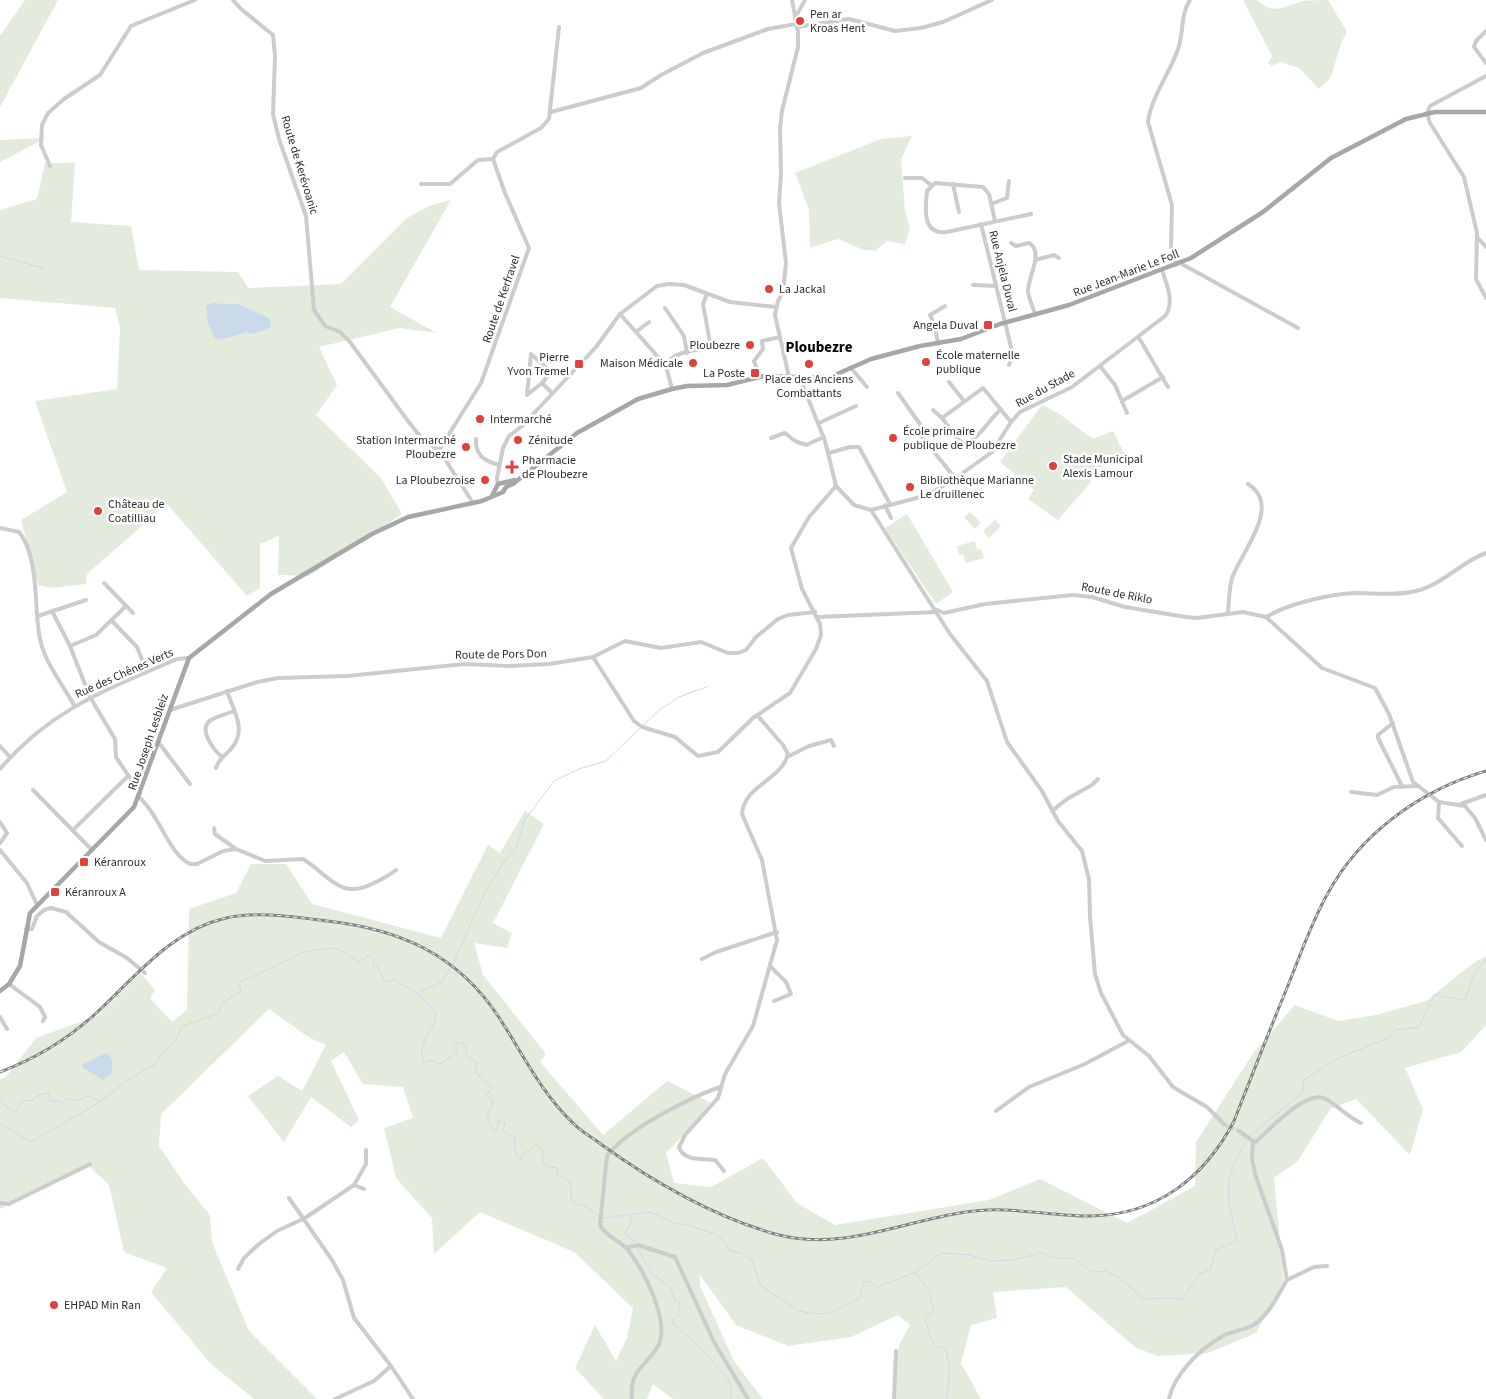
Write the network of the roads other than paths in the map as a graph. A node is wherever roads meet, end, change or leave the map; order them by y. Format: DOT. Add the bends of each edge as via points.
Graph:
graph roads {
  1 [pos="195,0"];
  2 [pos="233,0"];
  3 [pos="792,0"];
  4 [pos="805,0"];
  5 [pos="992,0"];
  6 [pos="1190,0"];
  7 [pos="795,18"];
  8 [pos="796,25"];
  9 [pos="559,26"];
  10 [pos="1486,31"];
  11 [pos="1486,63"];
  12 [pos="1486,76"];
  13 [pos="551,112"];
  14 [pos="1486,112"];
  15 [pos="1427,113"];
  16 [pos="493,159"];
  17 [pos="50,166"];
  18 [pos="905,178"];
  19 [pos="1009,181"];
  20 [pos="421,184"];
  21 [pos="953,184"];
  22 [pos="931,185"];
  23 [pos="991,204"];
  24 [pos="959,212"];
  25 [pos="1031,214"];
  26 [pos="995,221"];
  27 [pos="981,224"];
  28 [pos="1477,237"];
  29 [pos="1011,243"];
  30 [pos="1486,247"];
  31 [pos="1059,258"];
  32 [pos="1035,260"];
  33 [pos="1178,264"];
  34 [pos="1162,270"];
  35 [pos="973,285"];
  36 [pos="996,286"];
  37 [pos="1486,286"];
  38 [pos="1479,288"];
  39 [pos="707,294"];
  40 [pos="1486,298"];
  41 [pos="944,306"];
  42 [pos="665,308"];
  43 [pos="776,308"];
  44 [pos="620,314"];
  45 [pos="1035,314"];
  46 [pos="649,322"];
  47 [pos="1006,322"];
  48 [pos="1298,328"];
  49 [pos="637,331"];
  50 [pos="780,336"];
  51 [pos="1139,338"];
  52 [pos="938,344"];
  53 [pos="687,353"];
  54 [pos="1009,365"];
  55 [pos="666,366"];
  56 [pos="1100,366"];
  57 [pos="851,368"];
  58 [pos="760,377"];
  59 [pos="789,377"];
  60 [pos="1163,377"];
  61 [pos="800,378"];
  62 [pos="949,382"];
  63 [pos="542,383"];
  64 [pos="867,387"];
  65 [pos="1168,387"];
  66 [pos="672,389"];
  67 [pos="552,393"];
  68 [pos="898,393"];
  69 [pos="964,401"];
  70 [pos="1122,401"];
  71 [pos="856,406"];
  72 [pos="1001,409"];
  73 [pos="933,410"];
  74 [pos="1127,413"];
  75 [pos="942,418"];
  76 [pos="1011,422"];
  77 [pos="819,423"];
  78 [pos="824,437"];
  79 [pos="771,438"];
  80 [pos="476,439"];
  81 [pos="439,450"];
  82 [pos="829,453"];
  83 [pos="499,465"];
  84 [pos="955,478"];
  85 [pos="1248,484"];
  86 [pos="501,486"];
  87 [pos="836,486"];
  88 [pos="473,503"];
  89 [pos="890,504"];
  90 [pos="885,505"];
  91 [pos="871,510"];
  92 [pos="891,518"];
  93 [pos="0,528"];
  94 [pos="1486,553"];
  95 [pos="104,583"];
  96 [pos="86,600"];
  97 [pos="126,606"];
  98 [pos="936,610"];
  99 [pos="53,613"];
  100 [pos="133,613"];
  101 [pos="1228,613"];
  102 [pos="816,615"];
  103 [pos="38,616"];
  104 [pos="1266,617"];
  105 [pos="112,621"];
  106 [pos="70,646"];
  107 [pos="593,657"];
  108 [pos="189,658"];
  109 [pos="147,672"];
  110 [pos="227,692"];
  111 [pos="90,697"];
  112 [pos="74,705"];
  113 [pos="170,710"];
  114 [pos="234,711"];
  115 [pos="757,715"];
  116 [pos="1392,723"];
  117 [pos="159,743"];
  118 [pos="0,746"];
  119 [pos="834,746"];
  120 [pos="10,757"];
  121 [pos="222,757"];
  122 [pos="787,757"];
  123 [pos="216,768"];
  124 [pos="0,769"];
  125 [pos="128,776"];
  126 [pos="1098,779"];
  127 [pos="190,784"];
  128 [pos="1402,786"];
  129 [pos="1418,786"];
  130 [pos="33,790"];
  131 [pos="1351,792"];
  132 [pos="1486,795"];
  133 [pos="140,796"];
  134 [pos="1438,802"];
  135 [pos="1460,804"];
  136 [pos="1052,811"];
  137 [pos="0,822"];
  138 [pos="214,828"];
  139 [pos="73,830"];
  140 [pos="1486,840"];
  141 [pos="0,843"];
  142 [pos="1462,846"];
  143 [pos="236,849"];
  144 [pos="0,850"];
  145 [pos="92,850"];
  146 [pos="5,856"];
  147 [pos="0,861"];
  148 [pos="396,870"];
  149 [pos="37,905"];
  150 [pos="26,929"];
  151 [pos="777,932"];
  152 [pos="702,959"];
  153 [pos="770,966"];
  154 [pos="145,973"];
  155 [pos="9,984"];
  156 [pos="1,988"];
  157 [pos="774,1001"];
  158 [pos="0,1017"];
  159 [pos="43,1021"];
  160 [pos="8,1029"];
  161 [pos="1128,1041"];
  162 [pos="720,1086"];
  163 [pos="996,1111"];
  164 [pos="1361,1123"];
  165 [pos="1226,1125"];
  166 [pos="1239,1131"];
  167 [pos="1253,1143"];
  168 [pos="366,1150"];
  169 [pos="90,1164"];
  170 [pos="724,1171"];
  171 [pos="354,1185"];
  172 [pos="364,1189"];
  173 [pos="289,1198"];
  174 [pos="0,1203"];
  175 [pos="305,1218"];
  176 [pos="626,1248"];
  177 [pos="1327,1266"];
  178 [pos="238,1269"];
  179 [pos="1287,1280"];
  180 [pos="896,1351"];
  181 [pos="391,1366"];
  182 [pos="335,1399"];
  183 [pos="413,1399"];
  184 [pos="632,1399"];
  185 [pos="748,1399"];
  186 [pos="894,1399"];
  187 [pos="1169,1399"];
  1 -- 17 [label="street" via="131,26 100,75 48,113 42,125 41,145"];
  2 -- 81 [label="street, Route de Kerévoanic" via="273,35 273,114 278,139 306,216 316,316 350,342 408,422 424,441"];
  3 -- 7 [label="street"];
  4 -- 7 [label="street"];
  5 -- 8 [label="street" via="921,28 895,31 849,19"];
  6 -- 33 [label="street" via="1184,12 1178,49 1148,122 1172,205 1172,247"];
  7 -- 8 [label="street"];
  8 -- 13 [label="street" via="768,29 703,53 641,88"];
  8 -- 43 [label="street" via="798,47 780,128 779,204 786,263 783,292"];
  9 -- 13 [label="street"];
  10 -- 11 [label="street" via="1474,47"];
  12 -- 15 [label="street" via="1430,106"];
  13 -- 16 [label="street" via="544,126 497,152"];
  14 -- 15 [label="main road, Rue Jean-Marie Le Foll"];
  15 -- 28 [label="street" via="1464,178"];
  15 -- 33 [label="main road, Rue Jean-Marie Le Foll" via="1406,119 1341,152 1263,212"];
  16 -- 20 [label="street" via="478,160 450,184"];
  16 -- 81 [label="street, Route de Kerfravel" via="504,193 529,248 481,383"];
  18 -- 22 [label="street" via="922,178"];
  19 -- 23 [label="street" via="1007,198"];
  21 -- 22 [label="street"];
  21 -- 23 [label="street" via="986,189"];
  21 -- 24 [label="street"];
  22 -- 27 [label="street" via="927,191 925,216 933,230 947,232"];
  23 -- 26 [label="street"];
  25 -- 26 [label="street"];
  26 -- 27 [label="street"];
  27 -- 36 [label="street, Rue Anjela Duval"];
  28 -- 30 [label="street"];
  28 -- 38 [label="street"];
  29 -- 32 [label="street" via="1016,246 1032,244"];
  31 -- 32 [label="street" via="1054,255"];
  32 -- 45 [label="street" via="1028,292"];
  33 -- 34 [label="main road, Rue Jean-Marie Le Foll"];
  33 -- 48 [label="street"];
  34 -- 45 [label="main road, Rue Jean-Marie Le Foll" via="1069,305"];
  34 -- 51 [label="street, Rue du Stade" via="1170,309"];
  35 -- 36 [label="street"];
  36 -- 47 [label="street, Rue Anjela Duval"];
  37 -- 38 [label="street"];
  38 -- 40 [label="street"];
  39 -- 43 [label="street" via="730,302"];
  39 -- 44 [label="street" via="684,285 663,285 648,292"];
  39 -- 53 [label="street" via="703,304 711,348"];
  41 -- 52 [label="street" via="930,315"];
  42 -- 53 [label="street" via="684,336"];
  43 -- 50 [label="street"];
  44 -- 49 [label="street"];
  44 -- 67 [label="street" via="596,347"];
  45 -- 47 [label="main road, Rue Jean-Marie Le Foll"];
  46 -- 49 [label="street"];
  47 -- 52 [label="main road, Rue Jean-Marie Le Foll"];
  47 -- 54 [label="street, Rue Anjela Duval" via="1013,355"];
  49 -- 55 [label="street"];
  50 -- 58 [label="street" via="762,341 763,349 754,361"];
  50 -- 59 [label="street"];
  51 -- 56 [label="street, Rue du Stade"];
  51 -- 60 [label="street"];
  52 -- 57 [label="main road, Rue Jean-Marie Le Foll" via="872,359"];
  53 -- 55 [label="street" via="672,357"];
  55 -- 66 [label="street"];
  56 -- 70 [label="street" via="1115,385"];
  56 -- 76 [label="street, Rue du Stade" via="1072,387 1027,408"];
  57 -- 61 [label="main road, Rue Jean-Marie Le Foll" via="828,378"];
  57 -- 64 [label="street"];
  58 -- 59 [label="main road, Rue Jean-Marie Le Foll"];
  58 -- 66 [label="main road, Rue Jean-Marie Le Foll" via="727,386"];
  59 -- 61 [label="main road, Rue Jean-Marie Le Foll"];
  60 -- 65 [label="street"];
  60 -- 70 [label="street"];
  61 -- 77 [label="street"];
  62 -- 69 [label="street"];
  63 -- 63 [label="street" via="551,372 531,354 527,396"];
  63 -- 67 [label="street"];
  66 -- 86 [label="main road, Rue Jean-Marie Le Foll" via="623,406 561,444 518,479"];
  67 -- 83 [label="street" via="509,436"];
  68 -- 84 [label="street" via="922,427 922,437"];
  69 -- 72 [label="street" via="984,388"];
  69 -- 75 [label="street"];
  70 -- 74 [label="street"];
  71 -- 77 [label="street"];
  72 -- 75 [label="street" via="987,421 981,434 966,445 958,440"];
  72 -- 76 [label="street"];
  73 -- 75 [label="street"];
  76 -- 84 [label="street, Rue du Stade" via="992,452"];
  77 -- 78 [label="street"];
  78 -- 79 [label="street" via="806,445 785,433"];
  78 -- 82 [label="street"];
  80 -- 83 [label="street" via="476,450 480,456"];
  81 -- 88 [label="street, Route de Kerévoanic"];
  82 -- 87 [label="street"];
  82 -- 89 [label="street" via="859,447"];
  83 -- 86 [label="street"];
  84 -- 89 [label="street, Rue du Stade" via="928,495"];
  85 -- 101 [label="street" via="1259,496 1262,515 1233,576"];
  86 -- 88 [label="main road" via="490,498"];
  87 -- 91 [label="street" via="854,505"];
  87 -- 102 [label="street" via="809,517 791,548 802,590"];
  88 -- 108 [label="main road" via="408,517 353,545 261,602"];
  89 -- 90 [label="street, Rue du Stade"];
  90 -- 91 [label="street, Rue du Stade"];
  90 -- 92 [label="street"];
  91 -- 98 [label="street"];
  93 -- 103 [label="street" via="19,532 28,550 36,586"];
  94 -- 104 [label="street" via="1418,590 1353,593 1277,611"];
  95 -- 97 [label="street"];
  96 -- 99 [label="street"];
  97 -- 100 [label="street"];
  97 -- 105 [label="street"];
  98 -- 101 [label="street, Route de Riklo" via="944,613 985,604 1072,595 1186,617"];
  98 -- 102 [label="street, Route de Pors Don"];
  98 -- 136 [label="street" via="960,648 987,681 1007,742 1042,791"];
  99 -- 103 [label="street"];
  99 -- 106 [label="street"];
  101 -- 104 [label="street, Route de Riklo" via="1243,612"];
  102 -- 107 [label="street, Route de Pors Don" via="788,615 778,619 740,653 728,653 701,642 661,648 627,641"];
  102 -- 115 [label="street" via="819,643 796,686"];
  103 -- 112 [label="street" via="38,633 44,654"];
  104 -- 116 [label="street" via="1322,668 1372,686 1382,699"];
  105 -- 106 [label="street" via="96,635"];
  105 -- 109 [label="street" via="137,647"];
  106 -- 111 [label="street"];
  107 -- 110 [label="street, Route de Pors Don" via="531,666 465,664 347,676 278,678"];
  107 -- 115 [label="street" via="639,725 672,735 695,755 718,752"];
  108 -- 109 [label="street, Rue des Chênes Verts" via="179,658"];
  108 -- 113 [label="main road, Rue Joseph Lesbleiz"];
  109 -- 111 [label="street, Rue des Chênes Verts"];
  110 -- 113 [label="street, Route de Pors Don"];
  110 -- 114 [label="street"];
  111 -- 112 [label="street, Rue des Chênes Verts"];
  111 -- 125 [label="street" via="115,739 116,757"];
  112 -- 120 [label="street, Rue des Chênes Verts" via="44,726"];
  113 -- 117 [label="main road, Rue Joseph Lesbleiz"];
  114 -- 121 [label="street" via="239,737"];
  114 -- 121 [label="street" via="207,724 211,745"];
  115 -- 122 [label="street" via="783,745"];
  116 -- 128 [label="street" via="1378,738"];
  116 -- 129 [label="street" via="1413,782"];
  117 -- 127 [label="street"];
  117 -- 133 [label="main road, Rue Joseph Lesbleiz"];
  118 -- 120 [label="street"];
  119 -- 122 [label="street" via="831,740 821,742"];
  120 -- 124 [label="street, Rue des Chênes Verts"];
  121 -- 123 [label="street"];
  122 -- 151 [label="street" via="775,773 748,796 742,808 762,860"];
  125 -- 133 [label="street"];
  125 -- 139 [label="street"];
  126 -- 136 [label="street"];
  128 -- 129 [label="street"];
  128 -- 131 [label="street" via="1377,795"];
  129 -- 134 [label="street"];
  130 -- 139 [label="street"];
  132 -- 135 [label="street"];
  133 -- 143 [label="street" via="156,815 175,850 188,864 198,864 223,851"];
  133 -- 145 [label="main road, Rue Joseph Lesbleiz" via="125,818"];
  134 -- 135 [label="street"];
  134 -- 142 [label="street" via="1438,818"];
  135 -- 140 [label="street" via="1471,811"];
  136 -- 161 [label="street" via="1085,858 1095,974 1101,992"];
  137 -- 141 [label="street" via="7,833"];
  138 -- 143 [label="street" via="215,834"];
  139 -- 145 [label="street"];
  143 -- 148 [label="street" via="265,861 303,859 337,886 348,890 363,888"];
  144 -- 146 [label="street"];
  145 -- 149 [label="main road, Rue Joseph Lesbleiz"];
  146 -- 147 [label="street"];
  146 -- 149 [label="street" via="27,883"];
  149 -- 150 [label="main road, Rue Joseph Lesbleiz" via="30,913"];
  150 -- 154 [label="street" via="32,929 37,916 44,910 51,908 66,912 99,942"];
  150 -- 155 [label="main road, Rue Joseph Lesbleiz" via="20,966"];
  151 -- 152 [label="street"];
  151 -- 153 [label="street"];
  153 -- 157 [label="street" via="786,982 790,994"];
  153 -- 162 [label="street" via="753,1026"];
  155 -- 156 [label="main road, Rue Joseph Lesbleiz"];
  155 -- 159 [label="street" via="40,1007 45,1017"];
  158 -- 160 [label="street"];
  161 -- 163 [label="street" via="1085,1064 1029,1087"];
  161 -- 165 [label="street" via="1149,1056 1173,1087 1207,1107"];
  162 -- 170 [label="street" via="718,1098 685,1135 679,1147 684,1155 692,1158 715,1160"];
  162 -- 176 [label="street" via="693,1096 636,1131 608,1154 599,1219 610,1238"];
  164 -- 167 [label="street" via="1325,1098 1316,1097 1294,1107"];
  166 -- 167 [label="street"];
  167 -- 179 [label="street" via="1252,1159 1282,1250"];
  168 -- 171 [label="street" via="366,1164"];
  169 -- 174 [label="street" via="9,1204"];
  171 -- 172 [label="street"];
  171 -- 175 [label="street"];
  173 -- 175 [label="street"];
  175 -- 178 [label="street" via="277,1231 251,1249"];
  175 -- 181 [label="street" via="343,1280 354,1318"];
  176 -- 184 [label="street" via="648,1280 662,1331 657,1347 636,1371"];
  176 -- 185 [label="street" via="638,1245 675,1257 714,1342"];
  177 -- 179 [label="street" via="1314,1267"];
  179 -- 187 [label="street" via="1272,1306 1253,1325 1224,1336 1193,1361 1174,1385"];
  180 -- 186 [label="street"];
  181 -- 182 [label="street" via="374,1381"];
  181 -- 183 [label="street"];
}
